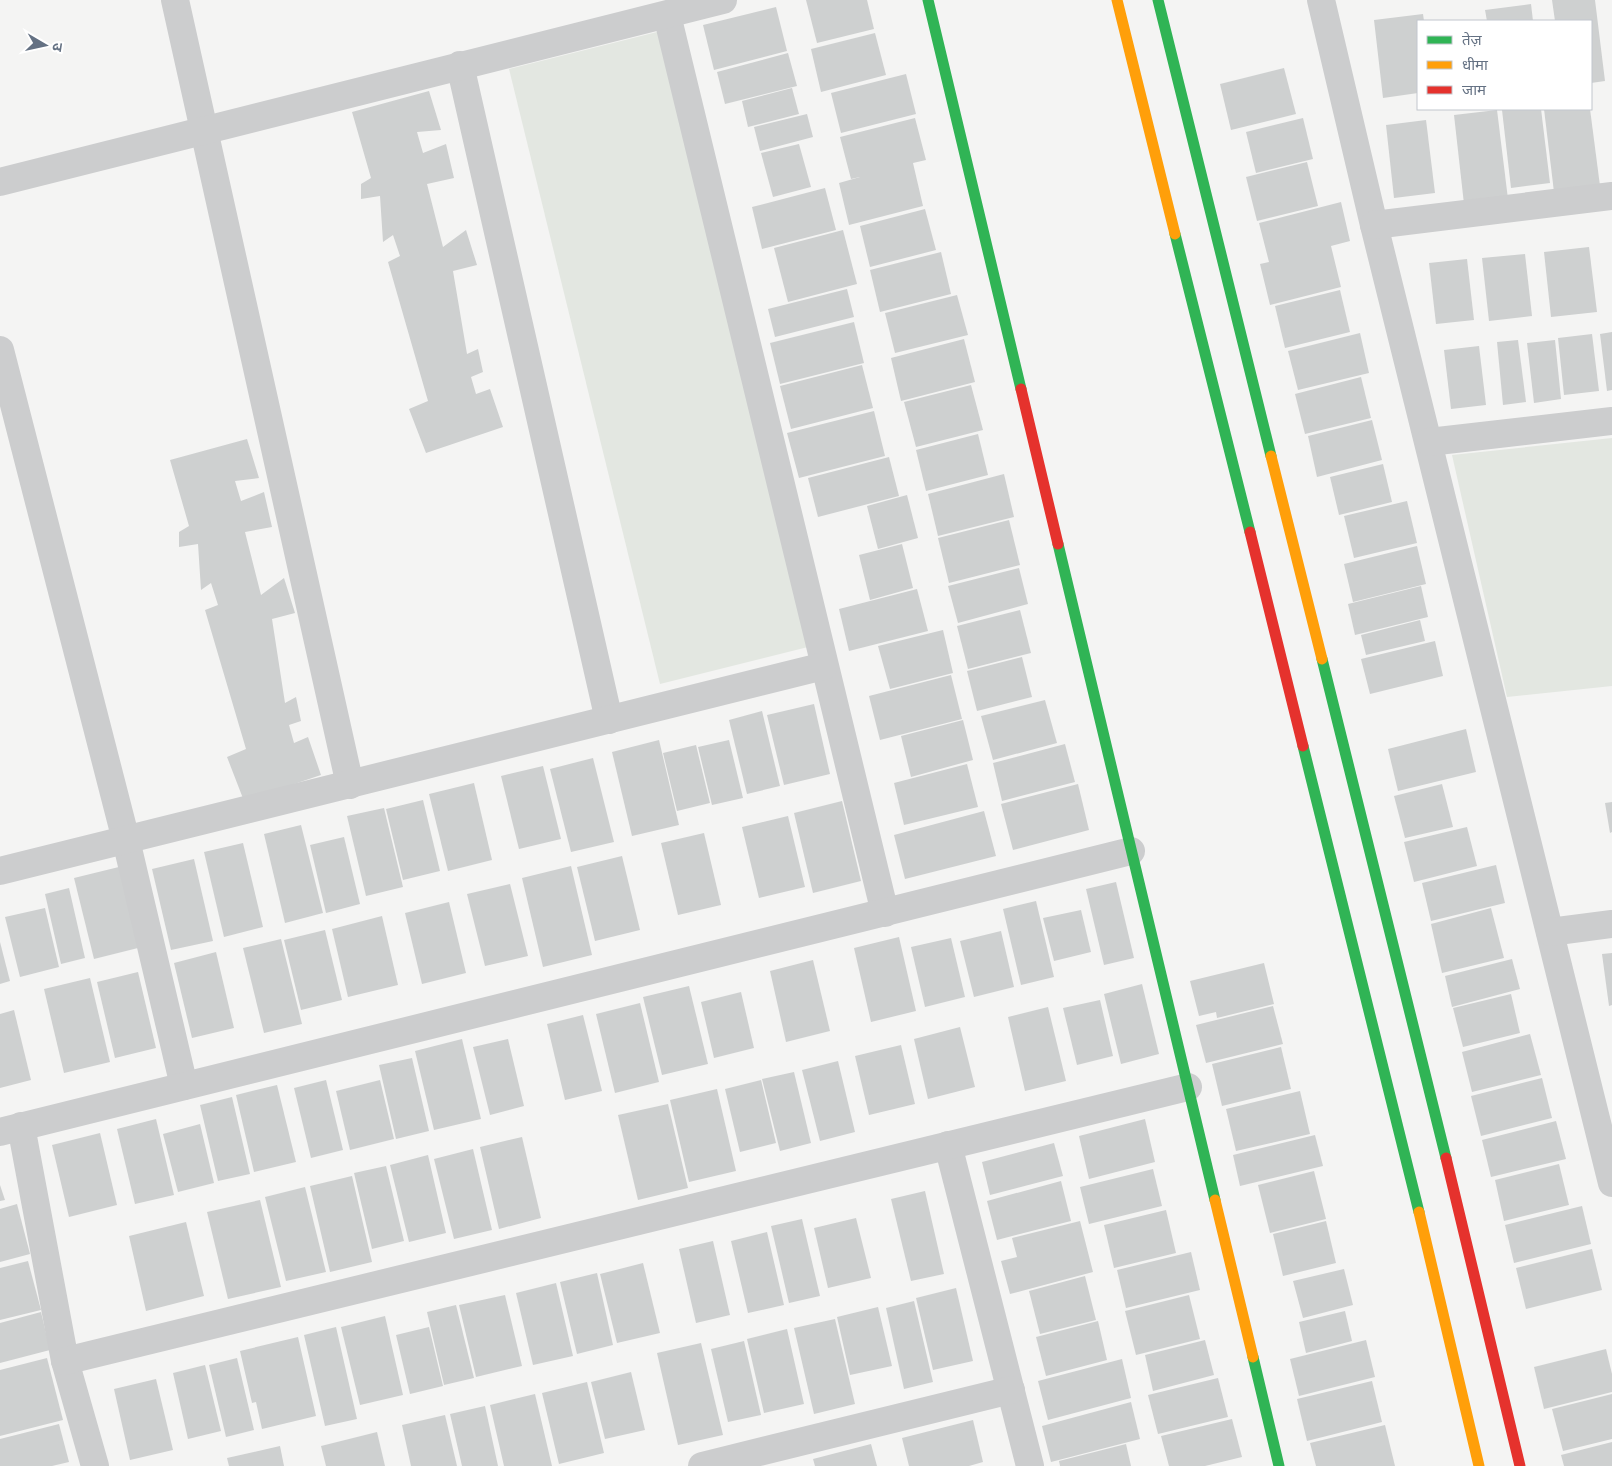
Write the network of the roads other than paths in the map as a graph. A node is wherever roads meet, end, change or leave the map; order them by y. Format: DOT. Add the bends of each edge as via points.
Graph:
graph roads {
  1 [pos="175,0"];
  2 [pos="724,0"];
  3 [pos="928,0"];
  4 [pos="1117,0"];
  5 [pos="1158,0"];
  6 [pos="1321,0"];
  7 [pos="666,15"];
  8 [pos="460,65"];
  9 [pos="205,130"];
  10 [pos="0,182"];
  11 [pos="1612,196"];
  12 [pos="1374,225"];
  13 [pos="0,350"];
  14 [pos="1612,421"];
  15 [pos="1430,442"];
  16 [pos="824,666"];
  17 [pos="609,720"];
  18 [pos="350,785"];
  19 [pos="126,840"];
  20 [pos="1131,852"];
  21 [pos="0,871"];
  22 [pos="885,913"];
  23 [pos="1612,924"];
  24 [pos="1550,932"];
  25 [pos="184,1086"];
  26 [pos="1188,1087"];
  27 [pos="1604,1120"];
  28 [pos="11,1129"];
  29 [pos="948,1145"];
  30 [pos="1612,1183"];
  31 [pos="65,1360"];
  32 [pos="1011,1390"];
  33 [pos="772,1458"];
  34 [pos="96,1466"];
  35 [pos="702,1466"];
  36 [pos="1030,1466"];
  37 [pos="1279,1466"];
  38 [pos="1479,1466"];
  39 [pos="1520,1466"];
  1 -- 9 [label="street"];
  2 -- 7 [label="street"];
  3 -- 20 [label="street"];
  4 -- 38 [label="street" via="1416,1200"];
  5 -- 39 [label="street"];
  6 -- 12 [label="street"];
  7 -- 8 [label="street"];
  7 -- 16 [label="street"];
  8 -- 9 [label="street"];
  8 -- 17 [label="street"];
  9 -- 10 [label="street"];
  9 -- 18 [label="street"];
  11 -- 12 [label="street"];
  12 -- 15 [label="street"];
  13 -- 19 [label="street"];
  14 -- 15 [label="street"];
  15 -- 24 [label="street"];
  16 -- 17 [label="street"];
  16 -- 22 [label="street"];
  17 -- 18 [label="street"];
  18 -- 19 [label="street"];
  19 -- 21 [label="street"];
  19 -- 25 [label="street"];
  20 -- 22 [label="street"];
  20 -- 26 [label="street"];
  22 -- 25 [label="street"];
  23 -- 24 [label="street"];
  24 -- 27 [label="street"];
  25 -- 28 [label="street"];
  26 -- 29 [label="street"];
  26 -- 37 [label="street"];
  27 -- 30 [label="street"];
  28 -- 31 [label="street"];
  29 -- 31 [label="street"];
  29 -- 32 [label="street"];
  31 -- 34 [label="street"];
  32 -- 33 [label="street"];
  32 -- 36 [label="street"];
  33 -- 35 [label="street"];
}
